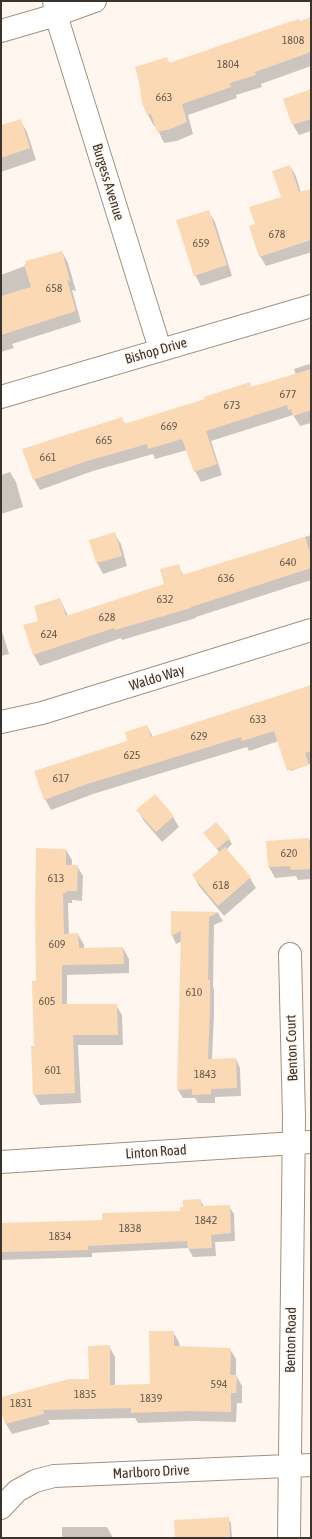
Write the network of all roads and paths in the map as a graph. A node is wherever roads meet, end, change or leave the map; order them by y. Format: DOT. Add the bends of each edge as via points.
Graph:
graph roads {
  1 [pos="95,1"];
  2 [pos="52,6"];
  3 [pos="1,31"];
  4 [pos="311,306"];
  5 [pos="160,349"];
  6 [pos="1,397"];
  7 [pos="311,630"];
  8 [pos="1,722"];
  9 [pos="290,954"];
  10 [pos="302,1142"];
  11 [pos="1,1162"];
  12 [pos="289,1465"];
  13 [pos="311,1465"];
  14 [pos="1,1508"];
  15 [pos="289,1538"];
  1 -- 2 [label="street"];
  2 -- 3 [label="street"];
  2 -- 5 [label="street, Burgess Avenue"];
  4 -- 5 [label="street, Bishop Drive"];
  5 -- 6 [label="street, Bishop Drive"];
  7 -- 8 [label="street, Waldo Way" via="42,713"];
  9 -- 10 [label="street, Benton Court" via="294,1118"];
  10 -- 11 [label="street, Linton Road"];
  10 -- 12 [label="street, Benton Road"];
  12 -- 13 [label="street, Marlboro Drive"];
  12 -- 14 [label="street, Marlboro Drive" via="54,1476 35,1480 17,1491"];
  12 -- 15 [label="street, Benton Road"];
}
